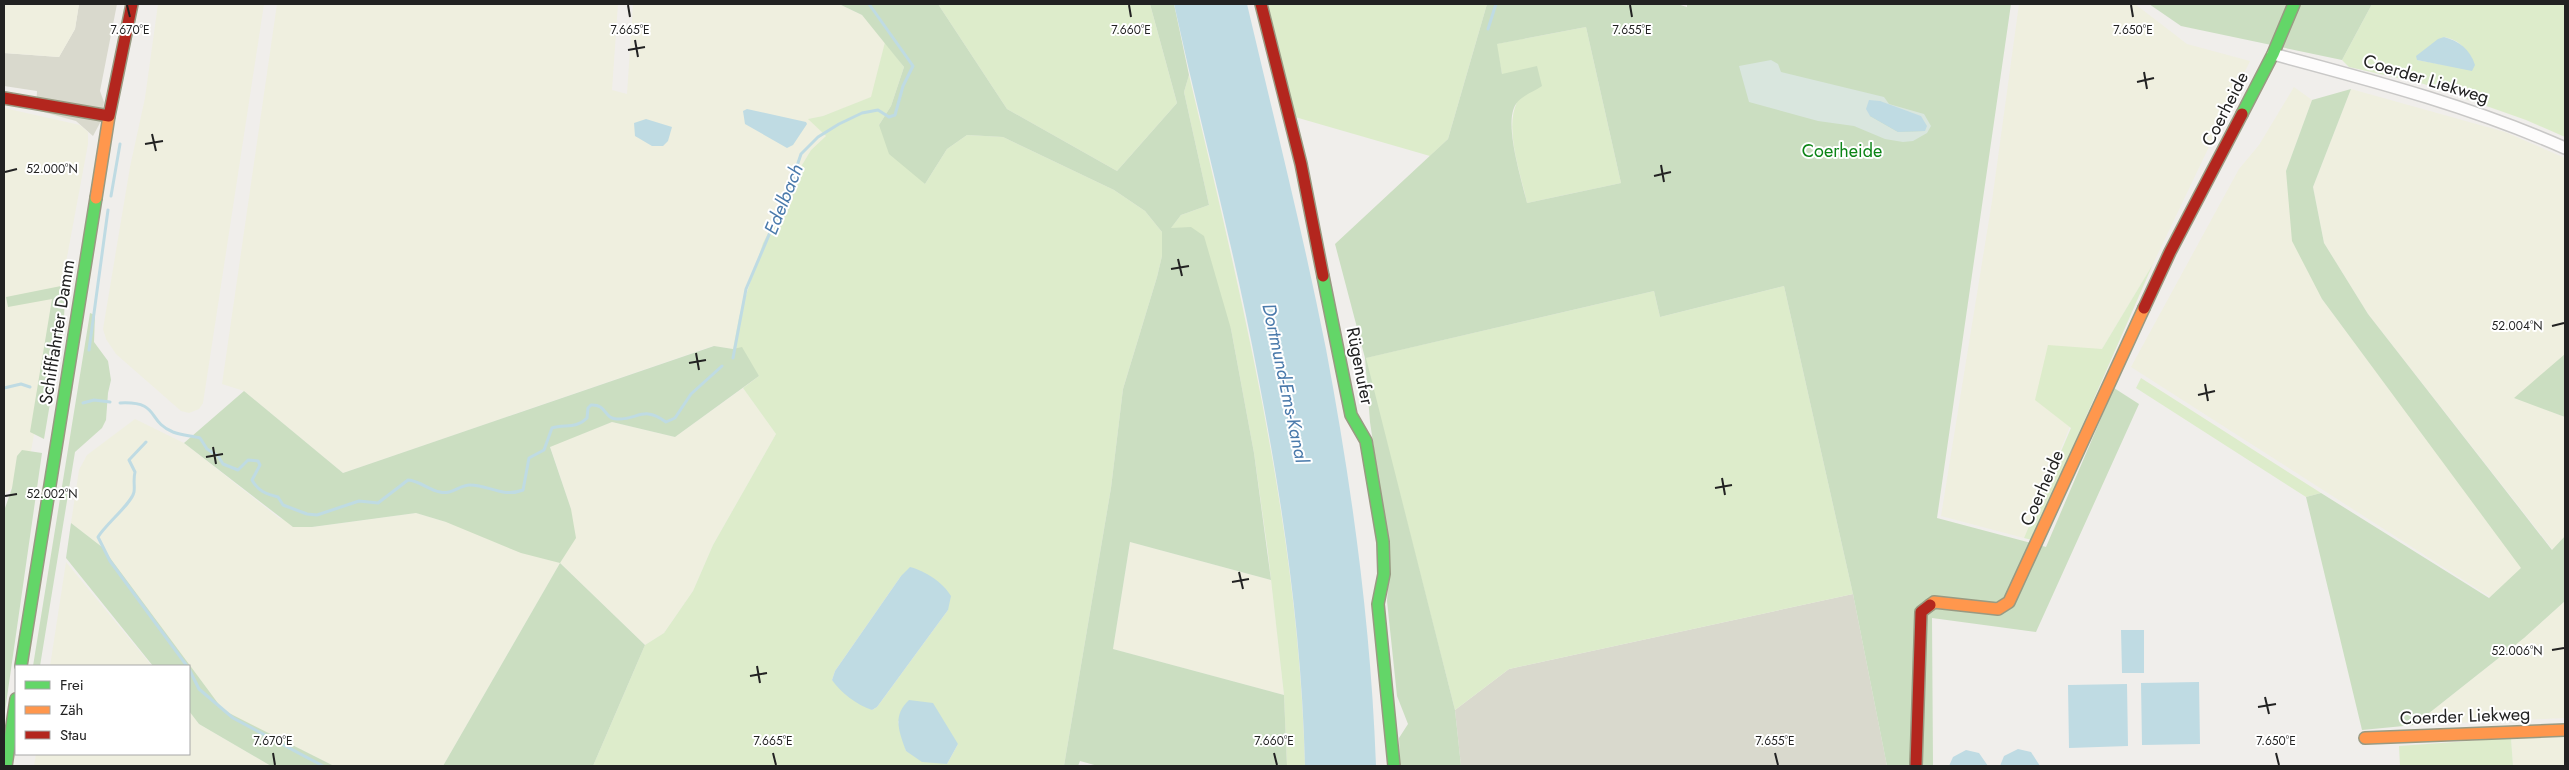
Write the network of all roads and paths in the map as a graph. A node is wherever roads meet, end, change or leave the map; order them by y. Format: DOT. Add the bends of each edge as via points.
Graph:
graph roads {
  1 [pos="132,4"];
  2 [pos="1261,4"];
  3 [pos="2294,4"];
  4 [pos="2273,54"];
  5 [pos="4,98"];
  6 [pos="109,116"];
  7 [pos="2565,148"];
  8 [pos="21,665"];
  9 [pos="15,706"];
  10 [pos="2565,730"];
  11 [pos="2365,738"];
  12 [pos="6,766"];
  13 [pos="1394,766"];
  14 [pos="1916,766"];
  1 -- 6 [label="street, Schifffahrter Damm"];
  2 -- 13 [label="street, Rügenufer" via="1301,164 1351,416 1366,441 1372,466 1385,558 1378,604"];
  3 -- 4 [label="street, Coerheide"];
  4 -- 7 [label="street, Coerder Liekweg" via="2439,99 2514,125"];
  4 -- 14 [label="street, Coerheide" via="2170,252 2009,602 1998,609 1934,602 1921,612"];
  5 -- 6 [label="street"];
  6 -- 8 [label="street, Schifffahrter Damm"];
  9 -- 12 [label="street"];
  10 -- 11 [label="street, Coerder Liekweg"];
}
